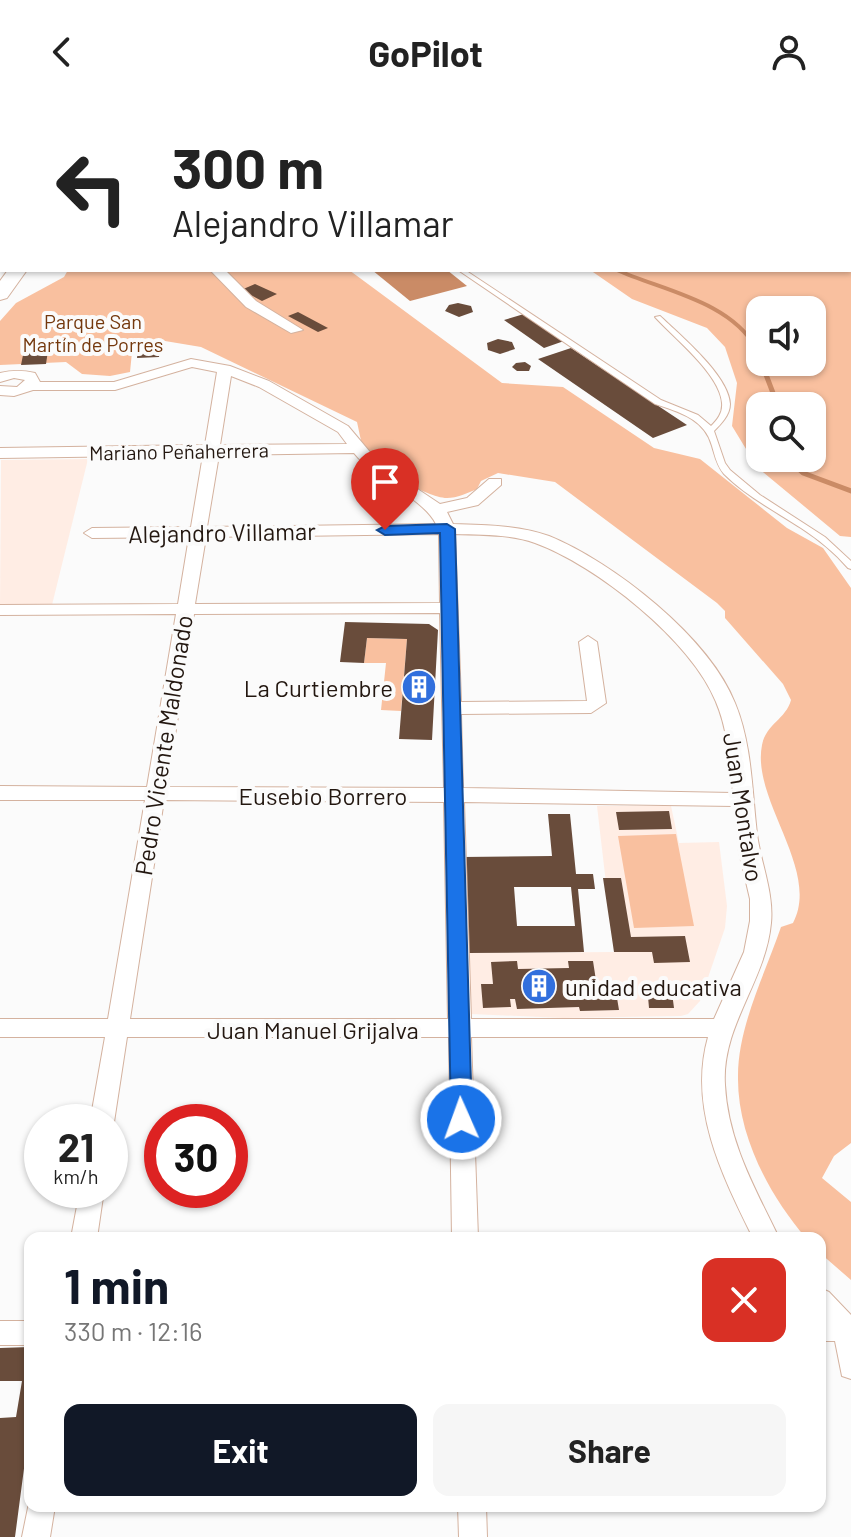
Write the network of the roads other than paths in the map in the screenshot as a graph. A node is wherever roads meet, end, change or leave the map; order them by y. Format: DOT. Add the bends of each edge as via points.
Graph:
graph roads {
  1 [pos="16,272"];
  2 [pos="219,272"];
  3 [pos="464,272"];
  4 [pos="0,294"];
  5 [pos="658,317"];
  6 [pos="296,330"];
  7 [pos="225,369"];
  8 [pos="3,391"];
  9 [pos="711,430"];
  10 [pos="357,448"];
  11 [pos="210,451"];
  12 [pos="0,453"];
  13 [pos="495,482"];
  14 [pos="437,509"];
  15 [pos="447,529"];
  16 [pos="92,533"];
  17 [pos="197,534"];
  18 [pos="851,566"];
  19 [pos="447,608"];
  20 [pos="185,609"];
  21 [pos="0,610"];
  22 [pos="588,642"];
  23 [pos="450,708"];
  24 [pos="0,793"];
  25 [pos="155,794"];
  26 [pos="453,795"];
  27 [pos="741,800"];
  28 [pos="0,1028"];
  29 [pos="722,1028"];
  30 [pos="118,1029"];
  31 [pos="459,1029"];
  32 [pos="105,1104"];
  33 [pos="89,1208"];
  34 [pos="85,1232"];
  35 [pos="465,1232"];
  36 [pos="763,1232"];
  37 [pos="833,1329"];
  38 [pos="0,1333"];
  39 [pos="24,1333"];
  40 [pos="851,1367"];
  41 [pos="40,1512"];
  42 [pos="472,1512"];
  43 [pos="36,1537"];
  44 [pos="473,1537"];
  1 -- 4 [label="street"];
  2 -- 6 [label="street" via="251,304"];
  3 -- 9 [label="lane" via="658,402"];
  5 -- 9 [label="lane" via="718,385 726,404 722,419"];
  7 -- 8 [label="street" via="191,363 126,385 28,380"];
  7 -- 10 [label="street" via="264,384 343,429"];
  7 -- 11 [label="street, Pedro Vicente Maldonado"];
  9 -- 18 [label="lane" via="721,466 729,474 826,541"];
  10 -- 11 [label="street, Mariano Peñaherrera"];
  10 -- 14 [label="street" via="374,467"];
  11 -- 12 [label="street, Mariano Peñaherrera"];
  11 -- 17 [label="street, Pedro Vicente Maldonado"];
  13 -- 14 [label="street" via="472,502"];
  14 -- 15 [label="street"];
  15 -- 17 [label="street, Alejandro Villamar"];
  15 -- 19 [label="street"];
  15 -- 27 [label="street, Juan Montalvo" via="541,539 616,581 650,611 693,651 726,700 741,770"];
  16 -- 17 [label="street, Alejandro Villamar"];
  17 -- 20 [label="street, Pedro Vicente Maldonado"];
  19 -- 20 [label="street"];
  19 -- 23 [label="street"];
  20 -- 21 [label="street"];
  20 -- 25 [label="street, Pedro Vicente Maldonado"];
  22 -- 23 [label="street" via="597,703 591,707"];
  23 -- 26 [label="street"];
  24 -- 25 [label="street, Eusebio Borrero"];
  25 -- 26 [label="street, Eusebio Borrero"];
  25 -- 30 [label="street, Pedro Vicente Maldonado"];
  26 -- 27 [label="street, Eusebio Borrero"];
  26 -- 31 [label="street"];
  27 -- 29 [label="street, Juan Montalvo" via="761,905 757,951"];
  28 -- 30 [label="street, Juan Manuel Grijalva"];
  29 -- 31 [label="street, Juan Manuel Grijalva"];
  29 -- 36 [label="street, Juan Montalvo" via="713,1107 719,1135"];
  30 -- 31 [label="street, Juan Manuel Grijalva"];
  30 -- 32 [label="street, Pedro Vicente Maldonado"];
  31 -- 35 [label="street"];
  33 -- 34 [label="street"];
  37 -- 40 [label="street"];
  38 -- 39 [label="street"];
  41 -- 43 [label="street"];
  42 -- 44 [label="street"];
}
